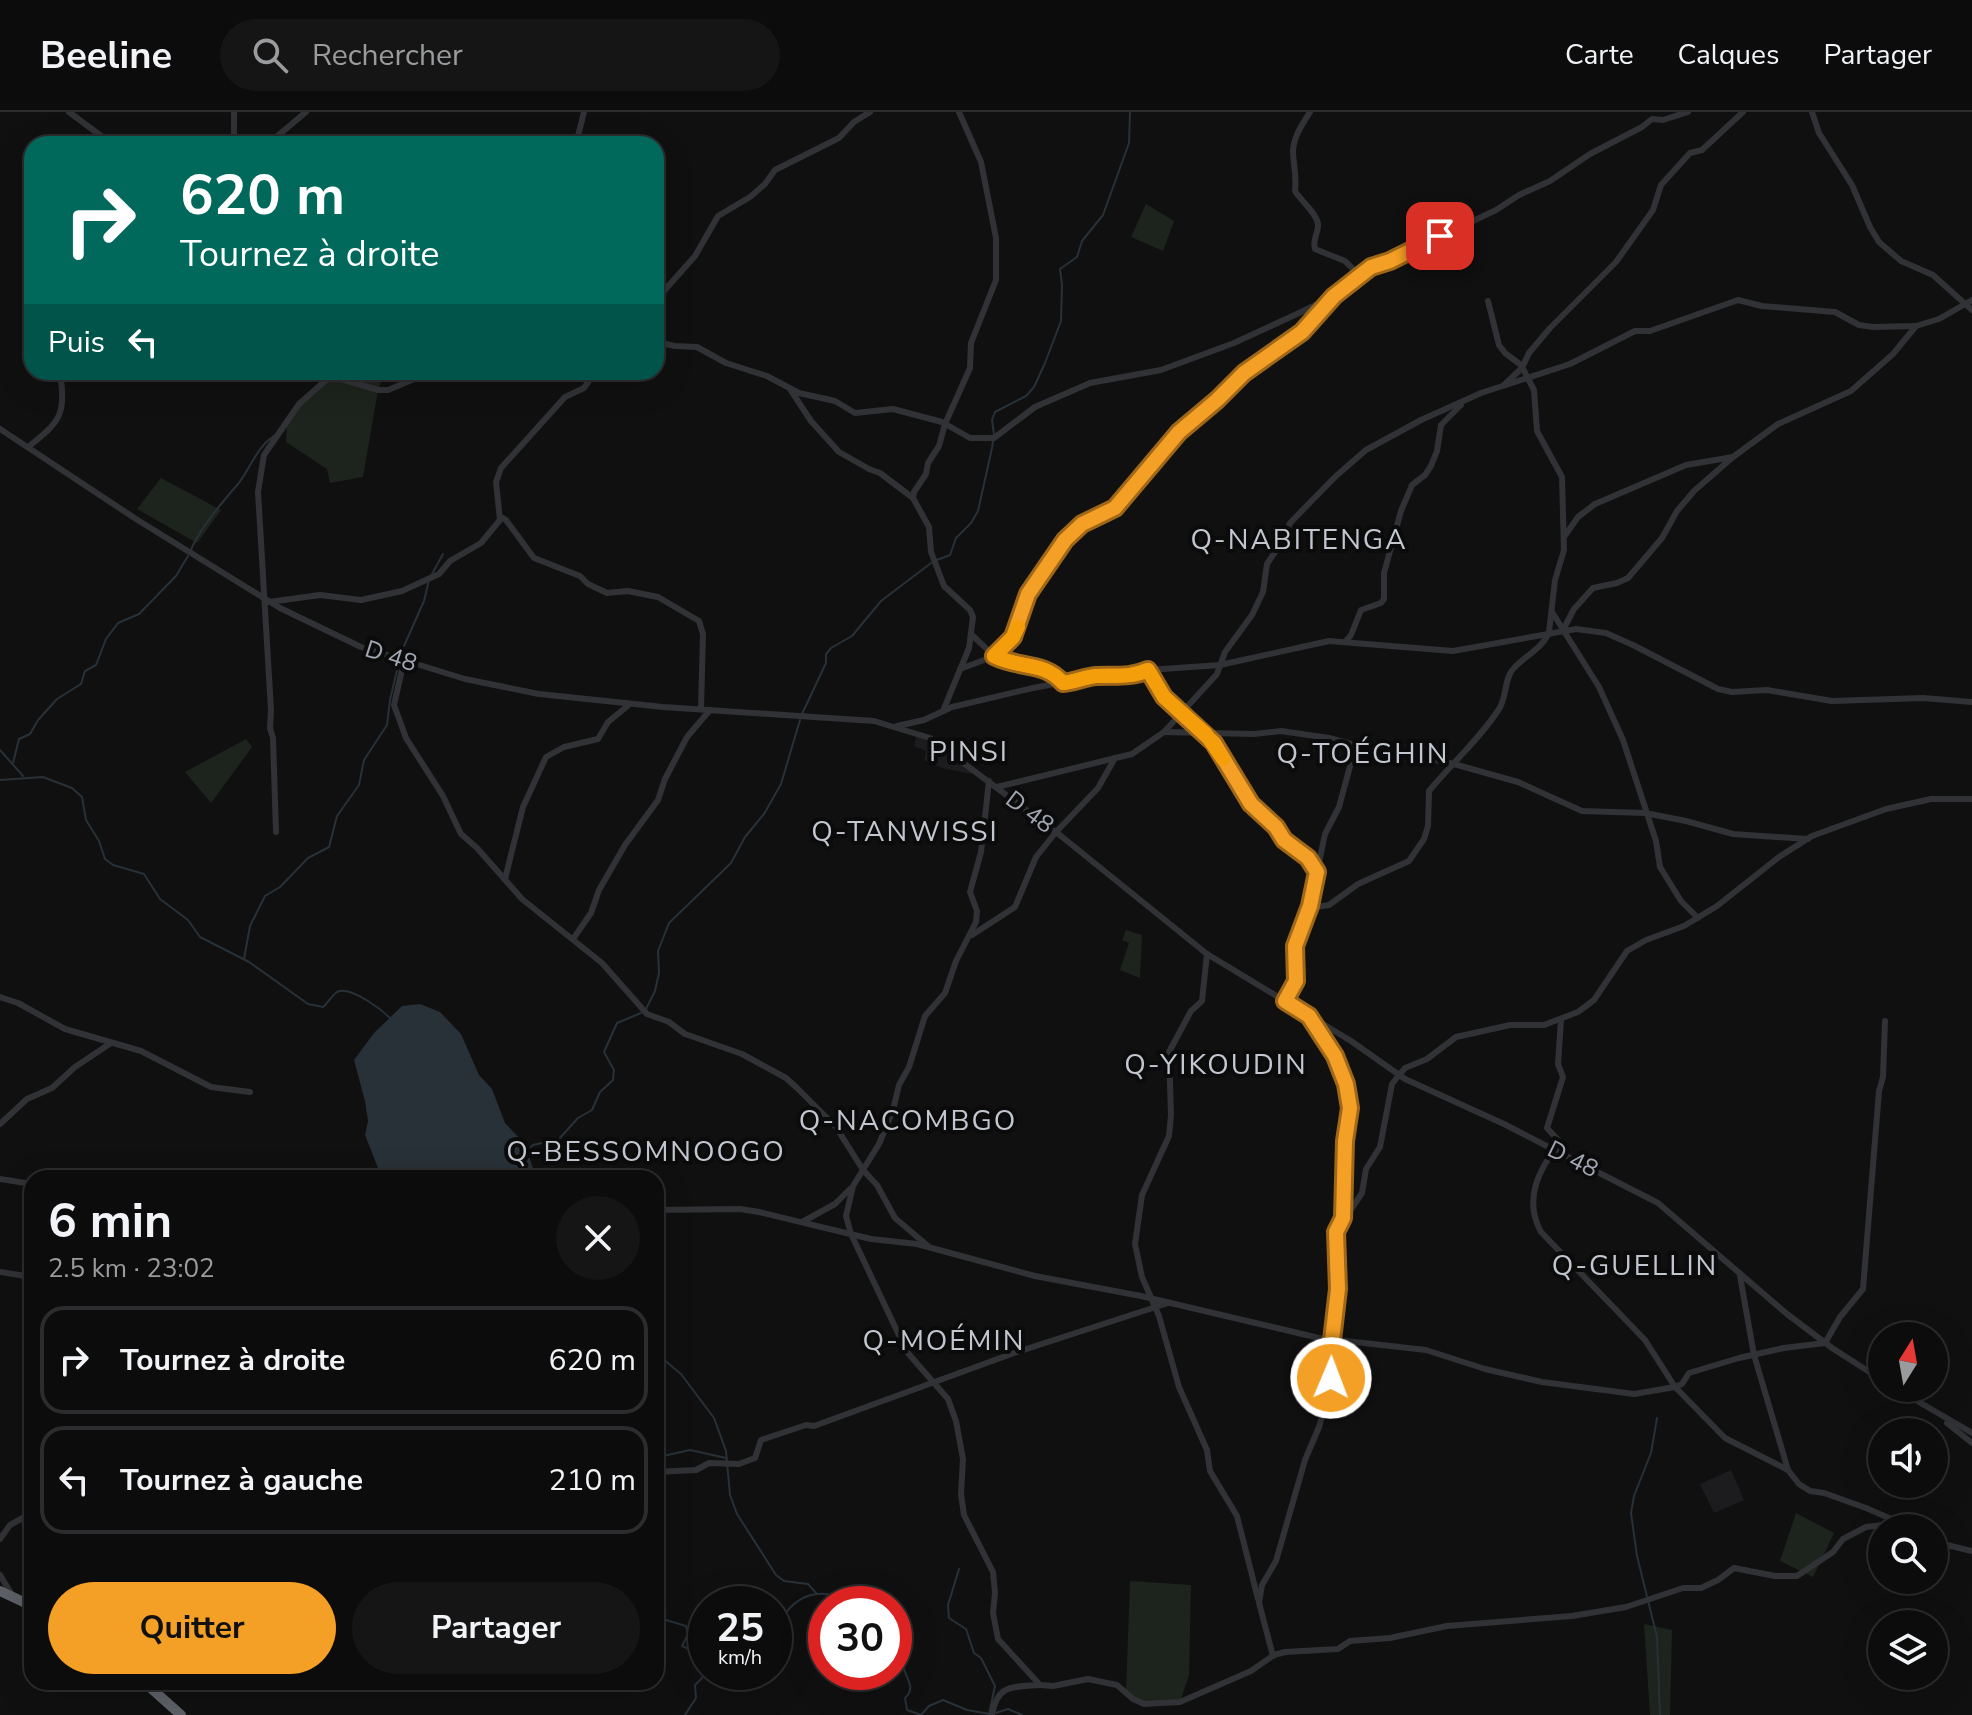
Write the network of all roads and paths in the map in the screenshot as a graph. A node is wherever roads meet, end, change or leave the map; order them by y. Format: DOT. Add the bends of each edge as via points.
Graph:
graph roads {
  1 [pos="69,112"];
  2 [pos="234,112"];
  3 [pos="306,112"];
  4 [pos="584,112"];
  5 [pos="870,112"];
  6 [pos="959,112"];
  7 [pos="1310,112"];
  8 [pos="1688,112"];
  9 [pos="1743,112"];
  10 [pos="1812,112"];
  11 [pos="101,136"];
  12 [pos="234,136"];
  13 [pos="278,136"];
  14 [pos="578,136"];
  15 [pos="1360,276"];
  16 [pos="664,291"];
  17 [pos="1334,296"];
  18 [pos="1972,300"];
  19 [pos="1488,301"];
  20 [pos="1965,305"];
  21 [pos="1972,310"];
  22 [pos="1916,326"];
  23 [pos="664,343"];
  24 [pos="1522,368"];
  25 [pos="1528,378"];
  26 [pos="61,380"];
  27 [pos="326,380"];
  28 [pos="350,380"];
  29 [pos="412,380"];
  30 [pos="590,380"];
  31 [pos="1504,385"];
  32 [pos="790,389"];
  33 [pos="1468,399"];
  34 [pos="945,424"];
  35 [pos="0,429"];
  36 [pos="28,447"];
  37 [pos="1733,457"];
  38 [pos="913,498"];
  39 [pos="501,517"];
  40 [pos="1564,537"];
  41 [pos="267,600"];
  42 [pos="1552,612"];
  43 [pos="1563,630"];
  44 [pos="1549,632"];
  45 [pos="972,635"];
  46 [pos="1345,642"];
  47 [pos="994,656"];
  48 [pos="404,661"];
  49 [pos="1220,665"];
  50 [pos="960,669"];
  51 [pos="1148,670"];
  52 [pos="1063,683"];
  53 [pos="1972,702"];
  54 [pos="630,704"];
  55 [pos="701,709"];
  56 [pos="710,710"];
  57 [pos="943,711"];
  58 [pos="1180,713"];
  59 [pos="893,726"];
  60 [pos="1164,732"];
  61 [pos="1205,733"];
  62 [pos="1356,744"];
  63 [pos="1115,758"];
  64 [pos="1454,764"];
  65 [pos="989,781"];
  66 [pos="997,787"];
  67 [pos="990,795"];
  68 [pos="1972,799"];
  69 [pos="1645,813"];
  70 [pos="276,832"];
  71 [pos="1056,832"];
  72 [pos="1809,839"];
  73 [pos="1317,872"];
  74 [pos="505,879"];
  75 [pos="1309,908"];
  76 [pos="1698,918"];
  77 [pos="971,936"];
  78 [pos="573,939"];
  79 [pos="1207,954"];
  80 [pos="0,997"];
  81 [pos="1285,1001"];
  82 [pos="1309,1016"];
  83 [pos="1561,1020"];
  84 [pos="1885,1021"];
  85 [pos="111,1043"];
  86 [pos="1399,1075"];
  87 [pos="250,1092"];
  88 [pos="0,1124"];
  89 [pos="1554,1149"];
  90 [pos="863,1170"];
  91 [pos="0,1179"];
  92 [pos="24,1183"];
  93 [pos="853,1186"];
  94 [pos="664,1210"];
  95 [pos="1343,1218"];
  96 [pos="803,1222"];
  97 [pos="851,1234"];
  98 [pos="930,1249"];
  99 [pos="0,1272"];
  100 [pos="1740,1275"];
  101 [pos="24,1276"];
  102 [pos="1151,1299"];
  103 [pos="1169,1303"];
  104 [pos="1155,1307"];
  105 [pos="1332,1339"];
  106 [pos="1825,1343"];
  107 [pos="1754,1355"];
  108 [pos="1868,1371"];
  109 [pos="937,1383"];
  110 [pos="1675,1387"];
  111 [pos="1918,1402"];
  112 [pos="1936,1413"];
  113 [pos="1972,1433"];
  114 [pos="1972,1443"];
  115 [pos="1788,1470"];
  116 [pos="664,1472"];
  117 [pos="1880,1514"];
  118 [pos="24,1517"];
  119 [pos="1868,1527"];
  120 [pos="0,1539"];
  121 [pos="1948,1545"];
  122 [pos="1972,1551"];
  123 [pos="0,1575"];
  124 [pos="0,1591"];
  125 [pos="13,1596"];
  126 [pos="24,1602"];
  127 [pos="1259,1603"];
  128 [pos="1273,1656"];
  129 [pos="1040,1685"];
  130 [pos="153,1690"];
  131 [pos="181,1715"];
  132 [pos="992,1715"];
  1 -- 11 [label="street"];
  2 -- 12 [label="street"];
  3 -- 13 [label="street"];
  4 -- 14 [label="street"];
  5 -- 16 [label="street" via="839,138 775,170 750,197 718,216 695,256"];
  6 -- 34 [label="street" via="981,162 996,238 996,280 971,343 970,368"];
  7 -- 15 [label="street" via="1293,149 1295,191 1316,218 1315,249 1345,261"];
  8 -- 15 [label="street" via="1652,119 1550,181"];
  9 -- 24 [label="street" via="1702,150 1690,153 1661,185 1653,210 1616,262 1550,328"];
  10 -- 20 [label="street" via="1879,242 1901,261 1933,275"];
  15 -- 17 [label="street"];
  17 -- 34 [label="street" via="1161,370 1090,383 1035,407 994,438 970,438"];
  17 -- 47 [label="street" via="1302,332 1244,373 1179,432 1115,508 1082,524 1065,540 1028,594 1013,637"];
  18 -- 20 [label="street"];
  19 -- 24 [label="street" via="1499,345"];
  20 -- 21 [label="street"];
  20 -- 22 [label="street"];
  22 -- 25 [label="street" via="1859,325 1835,312 1738,300 1650,331 1635,331 1584,358"];
  22 -- 37 [label="street" via="1851,391 1778,424"];
  23 -- 32 [label="street" via="697,347"];
  24 -- 25 [label="street"];
  24 -- 31 [label="street"];
  25 -- 31 [label="street"];
  25 -- 40 [label="street" via="1537,431 1562,477"];
  26 -- 36 [label="street" via="57,422"];
  27 -- 41 [label="street" via="299,404 264,455 258,492"];
  28 -- 29 [label="street" via="388,390"];
  30 -- 39 [label="street" via="565,397 501,468 496,482"];
  31 -- 33 [label="street"];
  32 -- 34 [label="street" via="835,401 855,413 893,409"];
  32 -- 38 [label="street" via="839,452"];
  33 -- 46 [label="street" via="1441,425 1431,466 1412,485 1401,511 1384,573 1384,599 1361,610"];
  33 -- 49 [label="street" via="1366,450 1290,523 1267,564 1263,592 1252,615"];
  34 -- 38 [label="street"];
  35 -- 36 [label="street, D 48"];
  36 -- 41 [label="street, D 48"];
  37 -- 40 [label="street" via="1686,465 1595,504"];
  37 -- 43 [label="street" via="1686,501 1628,578 1593,588"];
  38 -- 45 [label="street" via="929,527 931,552 944,586 970,610"];
  39 -- 41 [label="street" via="481,543 439,574 402,591 361,600 320,595"];
  39 -- 55 [label="street" via="534,558 607,593 658,597 699,621"];
  40 -- 42 [label="street"];
  41 -- 48 [label="street, D 48" via="351,643"];
  41 -- 70 [label="street"];
  42 -- 43 [label="street"];
  42 -- 44 [label="street"];
  43 -- 44 [label="street"];
  43 -- 53 [label="street" via="1606,633 1732,692 1767,690 1832,701"];
  43 -- 69 [label="street" via="1599,687"];
  44 -- 46 [label="street" via="1453,651"];
  44 -- 64 [label="street" via="1547,640 1513,669 1502,704"];
  45 -- 47 [label="street"];
  45 -- 50 [label="street"];
  46 -- 49 [label="street" via="1299,646"];
  47 -- 50 [label="street"];
  47 -- 52 [label="street" via="1047,669"];
  48 -- 54 [label="street, D 48" via="523,691"];
  48 -- 74 [label="street" via="394,705 406,738 461,834"];
  49 -- 51 [label="street"];
  49 -- 58 [label="street"];
  50 -- 57 [label="street"];
  51 -- 52 [label="street"];
  51 -- 58 [label="street"];
  52 -- 57 [label="street"];
  54 -- 55 [label="street, D 48"];
  54 -- 74 [label="street" via="608,722 598,739 546,757 523,807"];
  55 -- 56 [label="street, D 48"];
  56 -- 59 [label="street, D 48" via="826,716"];
  56 -- 78 [label="street" via="687,737 658,800 625,845"];
  57 -- 59 [label="street"];
  58 -- 60 [label="street"];
  58 -- 61 [label="street"];
  59 -- 65 [label="street, D 48" via="930,738"];
  60 -- 61 [label="street"];
  60 -- 63 [label="street" via="1137,752"];
  61 -- 62 [label="street" via="1293,732"];
  61 -- 73 [label="street" via="1251,804"];
  62 -- 64 [label="street"];
  62 -- 73 [label="street"];
  63 -- 66 [label="street"];
  63 -- 71 [label="street" via="1098,788"];
  64 -- 69 [label="street" via="1518,782 1582,811"];
  64 -- 75 [label="street" via="1429,791 1428,826 1409,861 1358,884 1329,905"];
  65 -- 66 [label="street, D 48"];
  65 -- 67 [label="street"];
  66 -- 67 [label="street"];
  66 -- 71 [label="street, D 48"];
  67 -- 77 [label="street" via="970,892 977,911"];
  68 -- 72 [label="street" via="1931,799 1886,809"];
  69 -- 72 [label="street" via="1733,834"];
  69 -- 76 [label="street" via="1660,867"];
  71 -- 77 [label="street" via="1036,857 1015,907"];
  71 -- 79 [label="street, D 48"];
  72 -- 76 [label="street"];
  73 -- 75 [label="street"];
  74 -- 78 [label="street"];
  75 -- 81 [label="street" via="1295,946 1296,981"];
  76 -- 83 [label="street" via="1627,951 1594,1000"];
  77 -- 90 [label="street" via="945,993 925,1016 893,1110"];
  78 -- 90 [label="street" via="647,1014 786,1078 836,1127"];
  79 -- 81 [label="street, D 48"];
  79 -- 102 [label="street" via="1202,1001 1171,1046 1169,1136 1142,1195 1135,1234"];
  80 -- 85 [label="street" via="65,1029"];
  81 -- 82 [label="street, D 48"];
  82 -- 86 [label="street, D 48"];
  82 -- 95 [label="street" via="1346,1084 1350,1108"];
  83 -- 86 [label="street" via="1456,1037"];
  83 -- 89 [label="street" via="1562,1087 1547,1128 1559,1138"];
  84 -- 106 [label="street" via="1863,1289"];
  85 -- 87 [label="street" via="141,1051 211,1087"];
  85 -- 88 [label="street" via="52,1088 27,1099"];
  86 -- 89 [label="street, D 48"];
  86 -- 95 [label="street" via="1362,1193"];
  89 -- 100 [label="street, D 48" via="1658,1203"];
  89 -- 110 [label="street" via="1537,1179 1533,1217 1570,1264 1645,1340"];
  90 -- 93 [label="street"];
  90 -- 98 [label="street" via="895,1218"];
  91 -- 92 [label="street"];
  93 -- 96 [label="street" via="835,1204"];
  93 -- 97 [label="street" via="846,1216"];
  94 -- 96 [label="street" via="740,1209"];
  95 -- 105 [label="street" via="1336,1232 1338,1289"];
  96 -- 97 [label="street"];
  97 -- 98 [label="street"];
  97 -- 109 [label="street" via="907,1352"];
  98 -- 102 [label="street"];
  99 -- 101 [label="street"];
  100 -- 106 [label="street, D 48"];
  100 -- 107 [label="street"];
  102 -- 103 [label="street"];
  102 -- 104 [label="street"];
  103 -- 104 [label="street"];
  103 -- 105 [label="street"];
  104 -- 109 [label="street"];
  104 -- 127 [label="street" via="1210,1471 1237,1516"];
  105 -- 110 [label="street" via="1426,1350 1542,1382 1634,1394"];
  105 -- 127 [label="street" via="1327,1401"];
  106 -- 107 [label="street"];
  106 -- 108 [label="street, D 48"];
  107 -- 110 [label="street" via="1689,1373"];
  107 -- 115 [label="street"];
  109 -- 116 [label="street" via="761,1440 755,1458 739,1464 709,1463 696,1470"];
  109 -- 129 [label="street" via="956,1421 964,1515 993,1572 998,1639"];
  110 -- 115 [label="street" via="1725,1438"];
  111 -- 112 [label="street"];
  112 -- 113 [label="street"];
  112 -- 114 [label="street"];
  115 -- 117 [label="street" via="1810,1491"];
  118 -- 120 [label="street"];
  119 -- 128 [label="street" via="1843,1539 1797,1576 1734,1568 1701,1588 1683,1588 1626,1607 1447,1626 1350,1641 1338,1649"];
  121 -- 122 [label="street"];
  123 -- 125 [label="street"];
  124 -- 125 [label="highway"];
  125 -- 126 [label="highway"];
  127 -- 128 [label="street"];
  128 -- 129 [label="street" via="1180,1702 1144,1704 1117,1685 1088,1679"];
  129 -- 132 [label="street" via="1011,1686 994,1703"];
  130 -- 131 [label="highway"];
}
